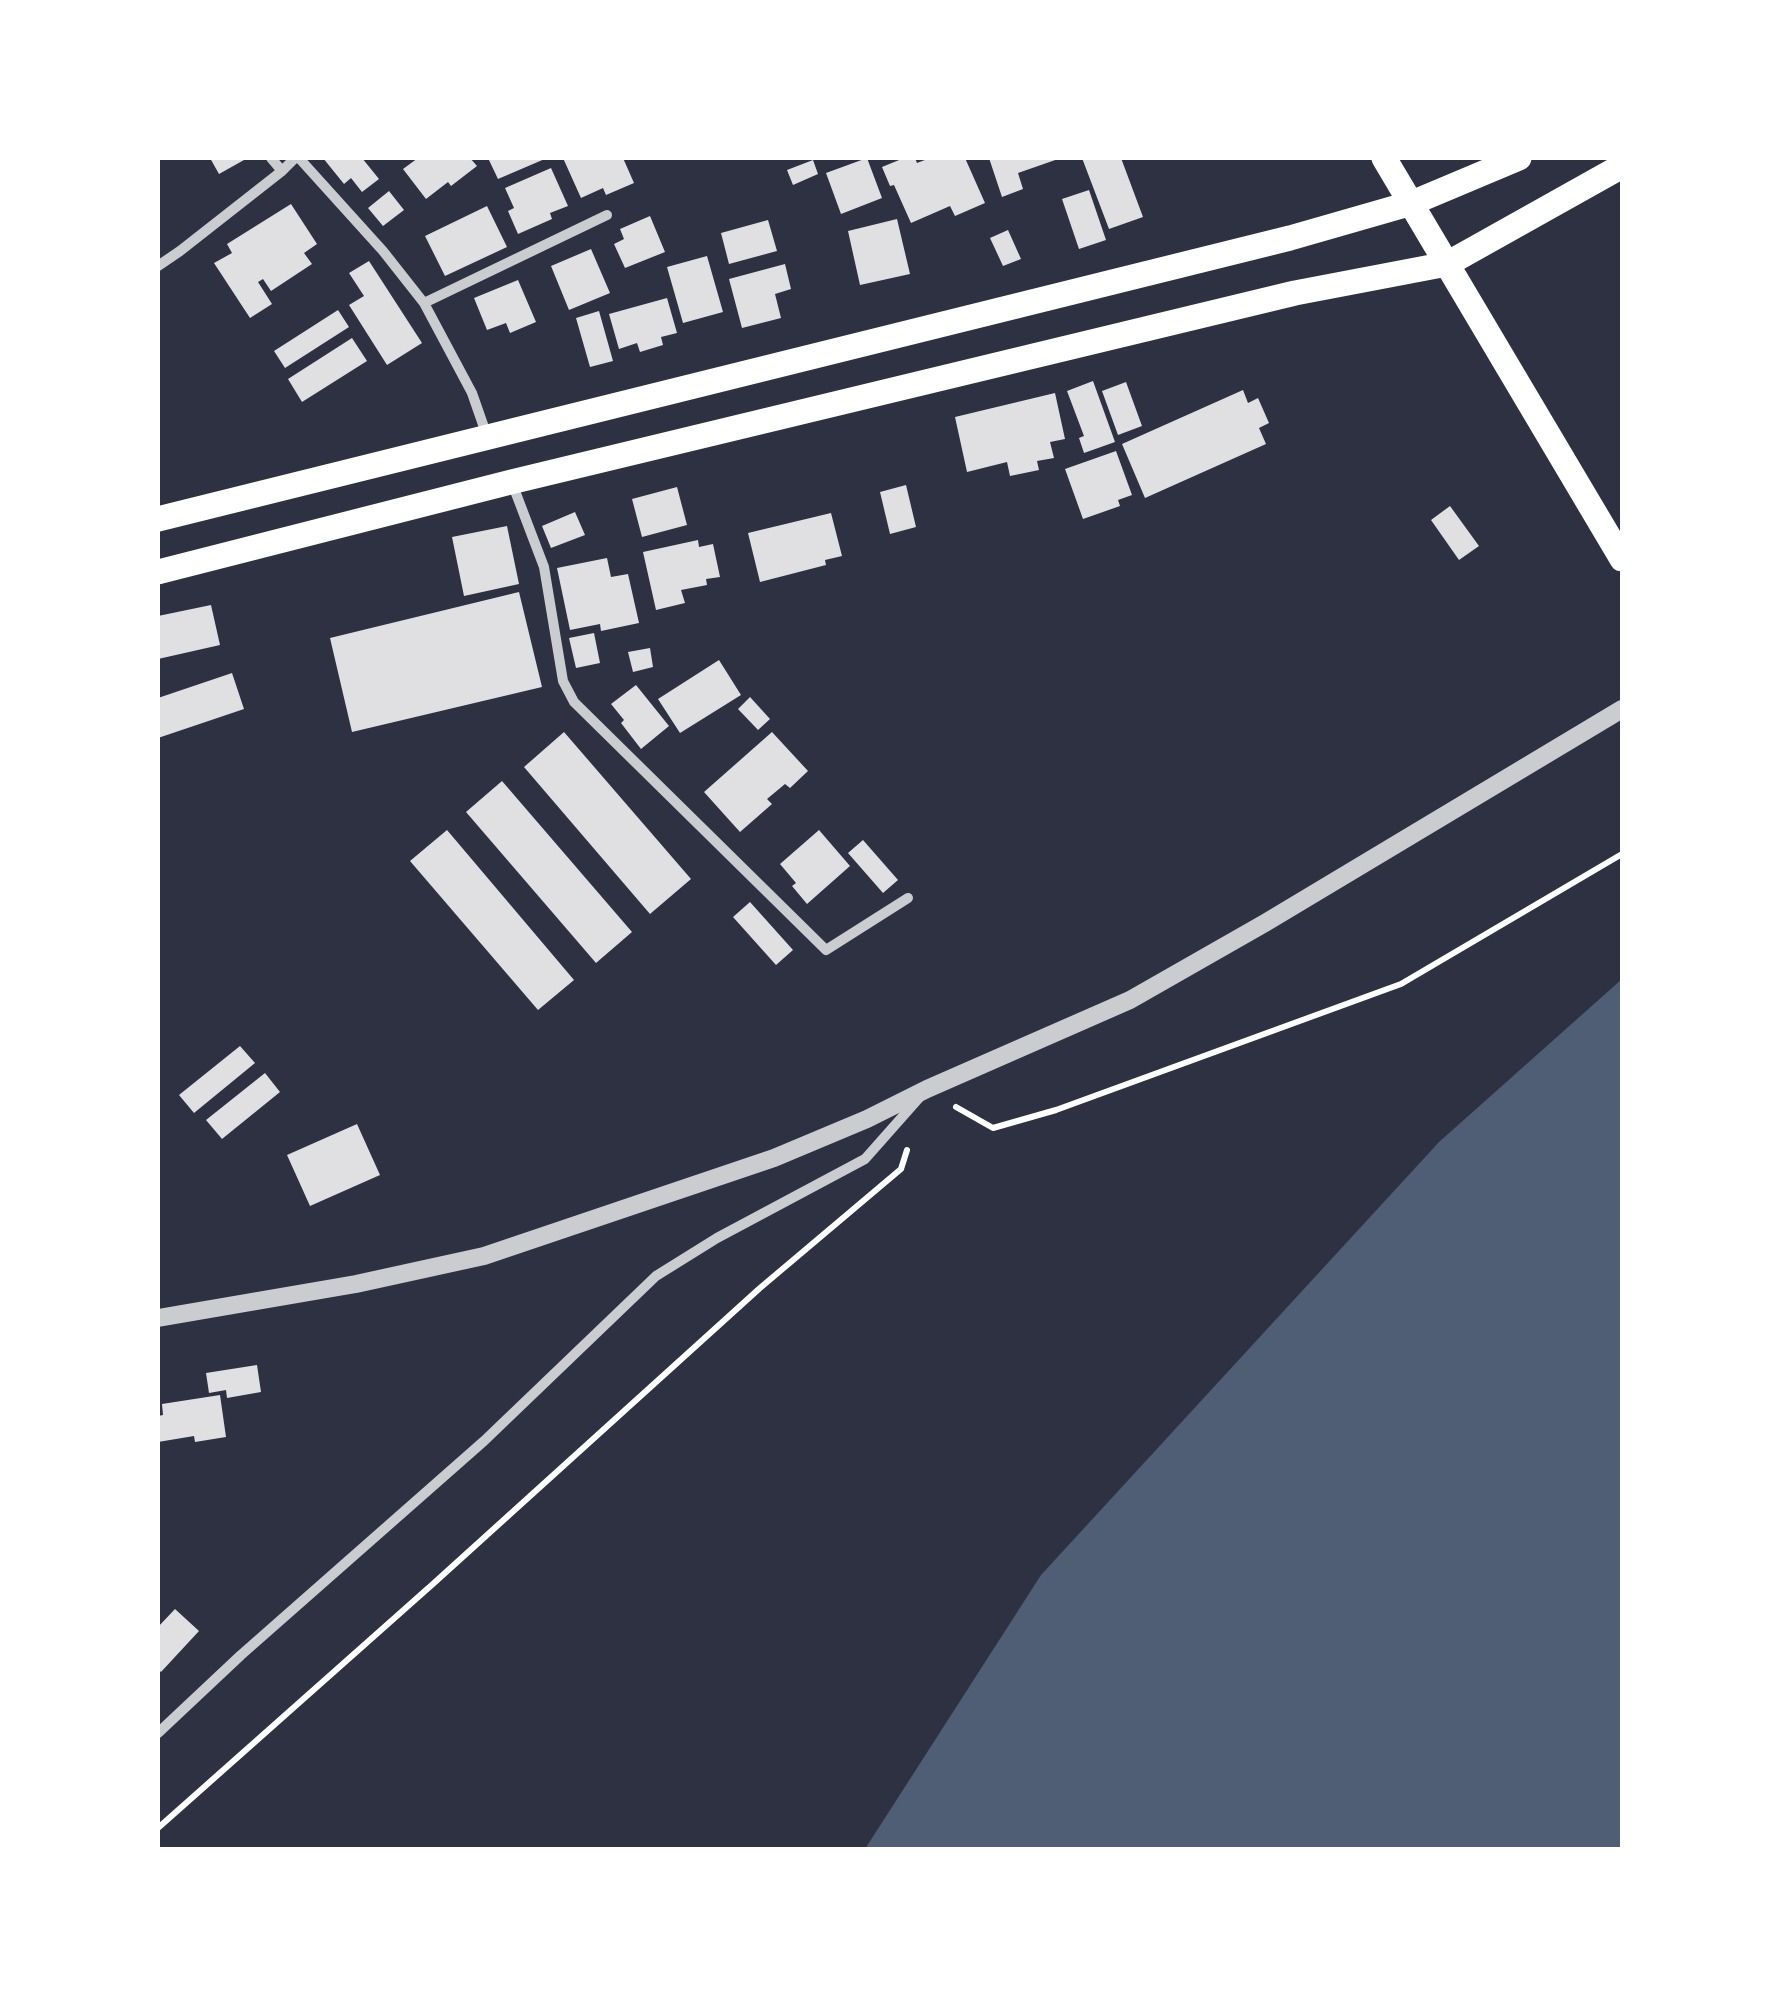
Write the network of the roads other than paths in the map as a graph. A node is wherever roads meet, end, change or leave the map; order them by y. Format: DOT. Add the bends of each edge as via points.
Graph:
graph roads {
  1 [pos="271,158"];
  2 [pos="297,158"];
  3 [pos="1384,158"];
  4 [pos="1519,158"];
  5 [pos="1622,166"];
  6 [pos="282,171"];
  7 [pos="1412,203"];
  8 [pos="608,215"];
  9 [pos="1447,264"];
  10 [pos="158,266"];
  11 [pos="424,303"];
  12 [pos="488,438"];
  13 [pos="511,482"];
  14 [pos="158,519"];
  15 [pos="1622,560"];
  16 [pos="158,572"];
  17 [pos="1622,709"];
  18 [pos="908,898"];
  19 [pos="927,1089"];
  20 [pos="158,1318"];
  21 [pos="158,1733"];
  1 -- 6 [label="street"];
  2 -- 6 [label="street"];
  2 -- 11 [label="street"];
  3 -- 7 [label="main road"];
  4 -- 7 [label="main road"];
  5 -- 9 [label="main road"];
  6 -- 10 [label="street"];
  7 -- 9 [label="main road"];
  7 -- 12 [label="main road"];
  8 -- 11 [label="street"];
  9 -- 13 [label="main road" via="1295,293"];
  9 -- 15 [label="main road"];
  11 -- 12 [label="street"];
  12 -- 14 [label="main road"];
  13 -- 16 [label="main road"];
  13 -- 18 [label="street" via="544,567 563,681 574,702 826,950"];
  17 -- 19 [label="street" via="1130,1000"];
  19 -- 20 [label="street" via="774,1158 484,1256"];
  19 -- 21 [label="street" via="864,1159 656,1276 484,1441"];
}
